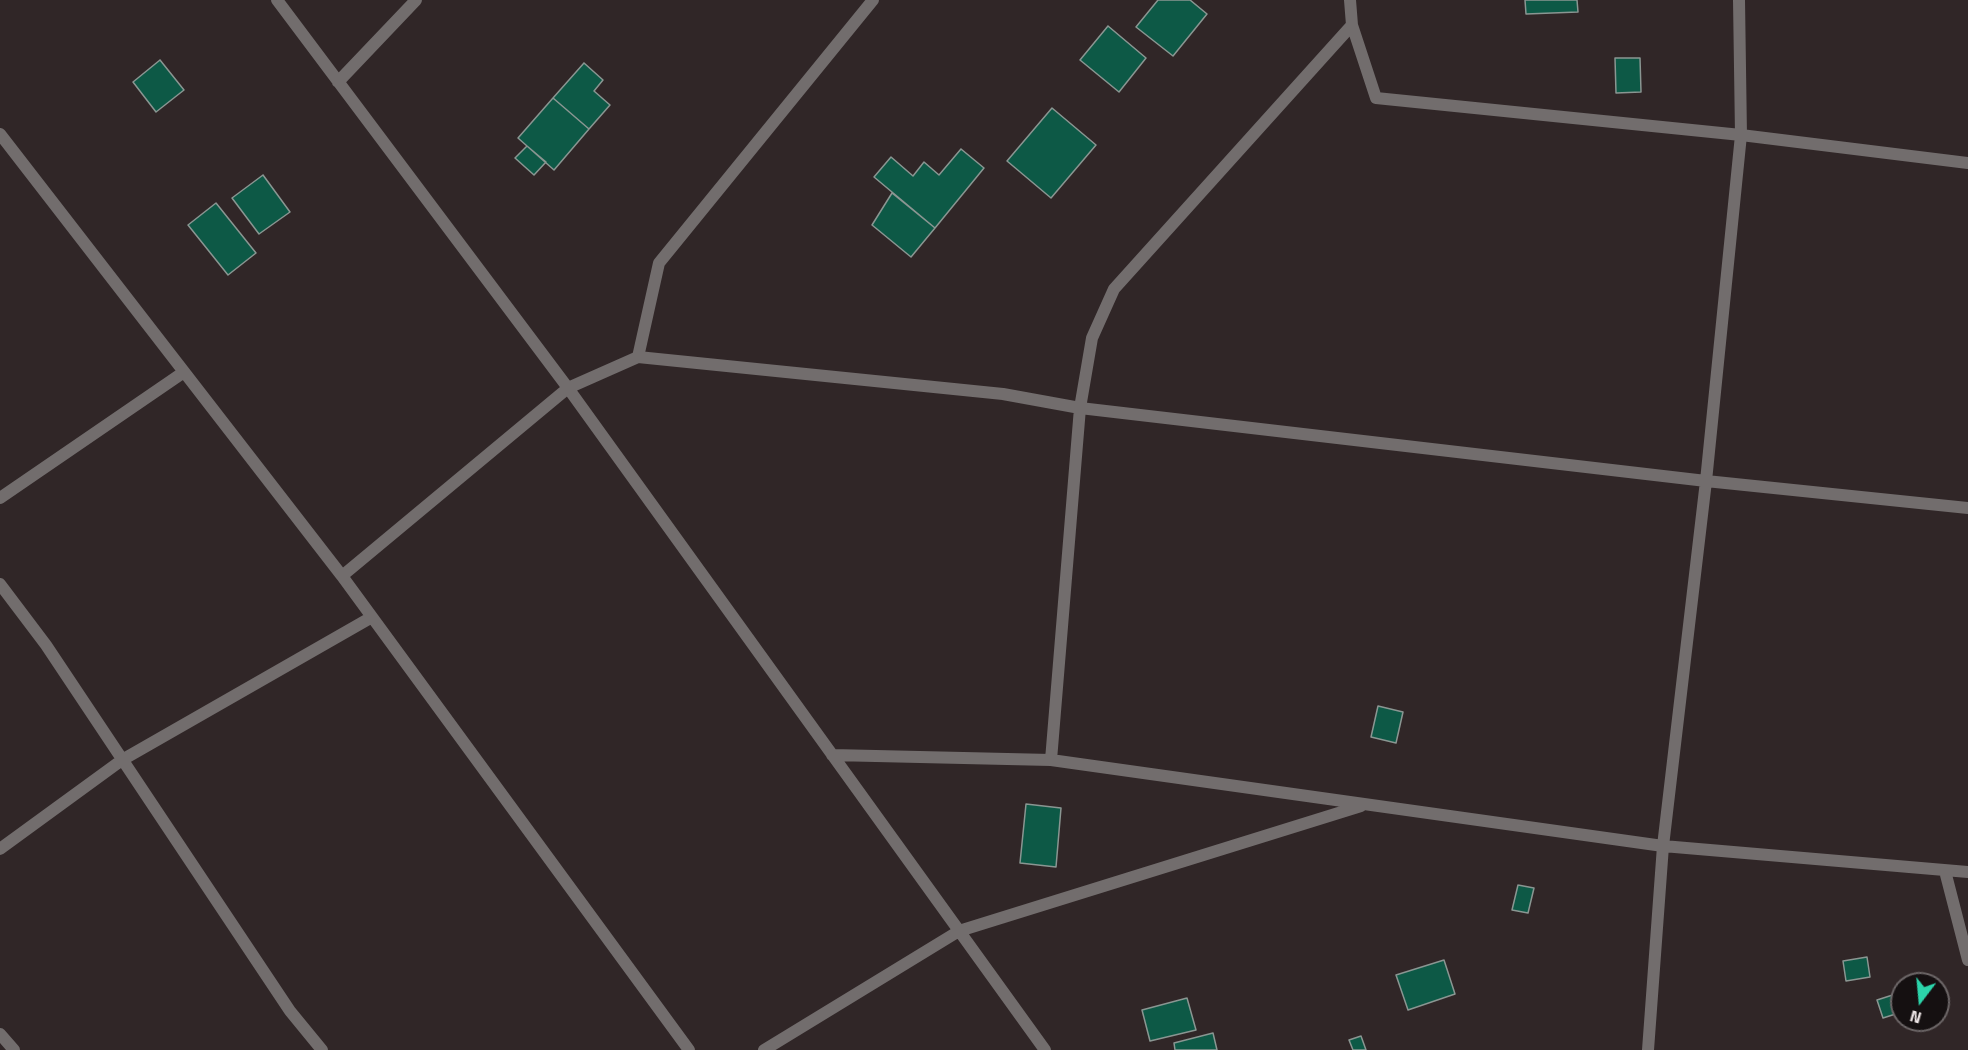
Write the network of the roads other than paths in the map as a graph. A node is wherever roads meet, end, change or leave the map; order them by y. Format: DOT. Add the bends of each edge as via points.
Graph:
graph roads {
  1 [pos="277,0"];
  2 [pos="416,0"];
  3 [pos="873,0"];
  4 [pos="1350,0"];
  5 [pos="1739,0"];
  6 [pos="1352,25"];
  7 [pos="338,82"];
  8 [pos="0,134"];
  9 [pos="1741,135"];
  10 [pos="1968,163"];
  11 [pos="638,357"];
  12 [pos="184,372"];
  13 [pos="568,388"];
  14 [pos="1080,408"];
  15 [pos="1706,481"];
  16 [pos="0,498"];
  17 [pos="1968,508"];
  18 [pos="342,576"];
  19 [pos="0,584"];
  20 [pos="372,617"];
  21 [pos="832,754"];
  22 [pos="122,760"];
  23 [pos="1051,760"];
  24 [pos="1366,804"];
  25 [pos="1663,846"];
  26 [pos="0,849"];
  27 [pos="1945,871"];
  28 [pos="1968,872"];
  29 [pos="959,931"];
  30 [pos="1968,960"];
  31 [pos="0,1034"];
  32 [pos="14,1050"];
  33 [pos="322,1050"];
  34 [pos="689,1050"];
  35 [pos="764,1050"];
  36 [pos="1045,1050"];
  37 [pos="1648,1050"];
  1 -- 7 [label="street"];
  2 -- 7 [label="street"];
  3 -- 11 [label="street" via="659,262"];
  4 -- 6 [label="street"];
  5 -- 9 [label="street"];
  6 -- 9 [label="street" via="1376,98"];
  6 -- 14 [label="street" via="1114,289 1092,338"];
  7 -- 13 [label="street"];
  8 -- 12 [label="street"];
  9 -- 10 [label="street"];
  9 -- 15 [label="street"];
  11 -- 13 [label="street"];
  11 -- 14 [label="street" via="1003,394"];
  12 -- 16 [label="street"];
  12 -- 18 [label="street"];
  13 -- 18 [label="street"];
  13 -- 21 [label="street"];
  14 -- 15 [label="street"];
  14 -- 23 [label="street"];
  15 -- 17 [label="street"];
  15 -- 25 [label="street"];
  18 -- 20 [label="street"];
  19 -- 22 [label="street" via="46,645"];
  20 -- 22 [label="street"];
  20 -- 34 [label="street"];
  21 -- 23 [label="street"];
  21 -- 29 [label="street"];
  22 -- 26 [label="street"];
  22 -- 33 [label="street" via="290,1011"];
  23 -- 24 [label="street"];
  24 -- 25 [label="street"];
  24 -- 29 [label="street"];
  25 -- 27 [label="street"];
  25 -- 37 [label="street"];
  27 -- 28 [label="street"];
  27 -- 30 [label="street"];
  29 -- 35 [label="street"];
  29 -- 36 [label="street"];
  31 -- 32 [label="street"];
}
